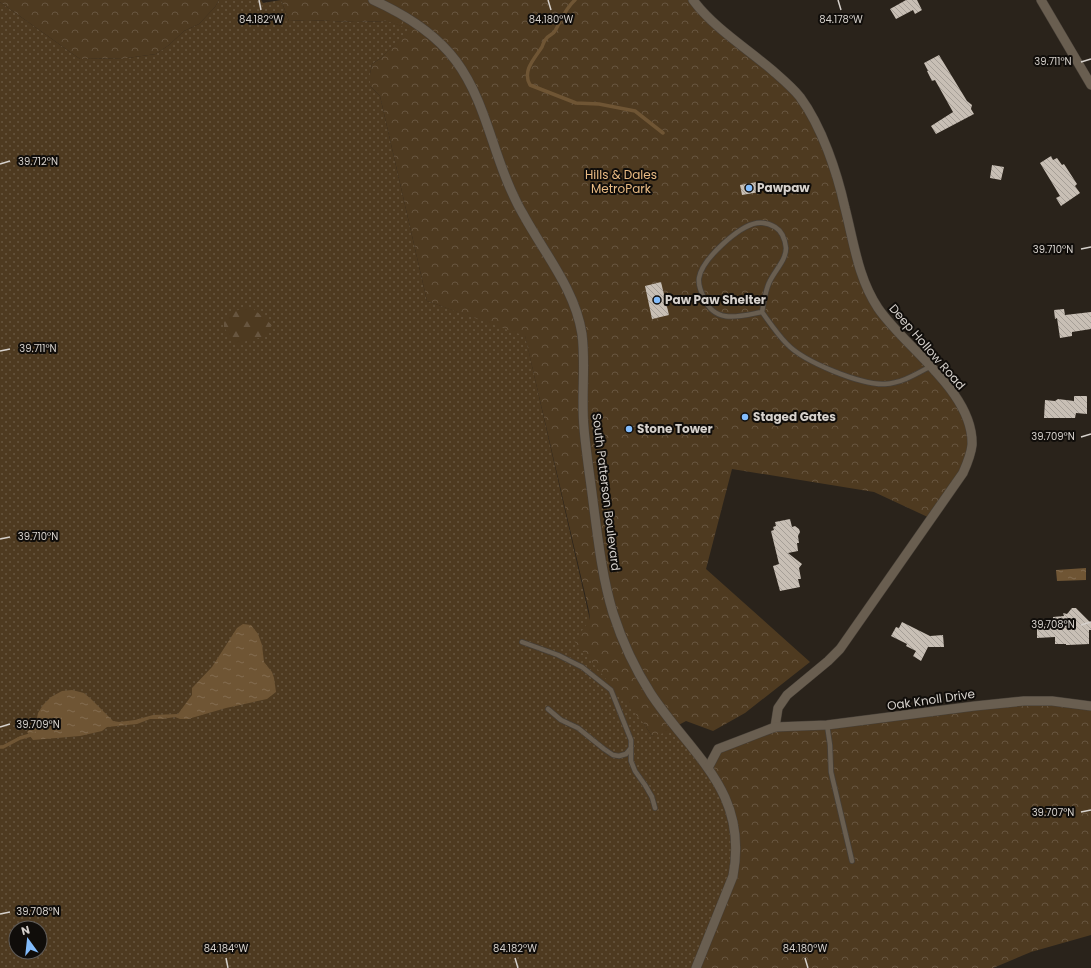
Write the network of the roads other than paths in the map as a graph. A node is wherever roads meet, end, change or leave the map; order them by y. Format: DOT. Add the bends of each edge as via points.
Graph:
graph roads {
  1 [pos="373,0"];
  2 [pos="692,0"];
  3 [pos="1041,0"];
  4 [pos="1087,69"];
  5 [pos="1091,85"];
  6 [pos="762,312"];
  7 [pos="930,366"];
  8 [pos="522,642"];
  9 [pos="1091,706"];
  10 [pos="548,709"];
  11 [pos="827,725"];
  12 [pos="775,727"];
  13 [pos="631,748"];
  14 [pos="708,768"];
  15 [pos="655,808"];
  16 [pos="852,861"];
  17 [pos="696,968"];
  1 -- 14 [label="street, South Patterson Boulevard" via="426,30 456,61 480,103 522,214 557,272 575,309 582,332 584,427 599,549 613,614 629,654 651,694"];
  2 -- 7 [label="street, Deep Hollow Road" via="716,26 775,72 799,97 815,123 828,153 840,189 855,253 868,290 890,324"];
  3 -- 4 [label="street"];
  4 -- 5 [label="street"];
  6 -- 6 [label="lane" via="729,318 719,315 711,310 705,300 699,278 704,265 719,248 741,230 757,223 769,224 778,229 784,237 786,249 769,282"];
  6 -- 7 [label="lane" via="787,345 833,372 862,381 885,384 906,380"];
  7 -- 12 [label="street, Deep Hollow Road" via="951,390 968,421 972,445 969,460 938,510 840,648 787,695 778,708"];
  8 -- 13 [label="lane" via="582,667 611,690 631,740"];
  9 -- 11 [label="street, Oak Knoll Drive" via="1052,701 1024,701"];
  10 -- 13 [label="lane" via="613,755 626,754"];
  11 -- 12 [label="street, Oak Knoll Drive"];
  11 -- 16 [label="lane" via="831,772"];
  12 -- 14 [label="street, Oak Knoll Drive" via="718,749"];
  13 -- 15 [label="lane" via="631,761 635,771 646,784"];
  14 -- 17 [label="street, South Patterson Boulevard" via="728,803 734,824 736,860 733,876"];
}
